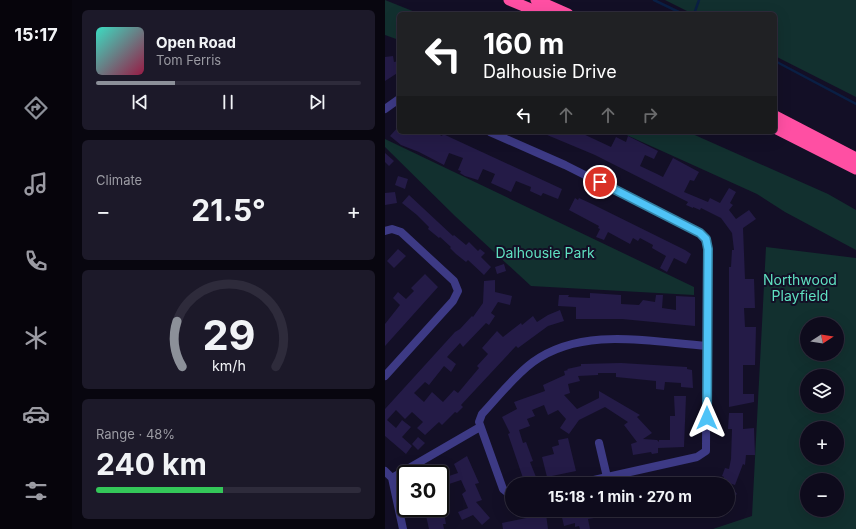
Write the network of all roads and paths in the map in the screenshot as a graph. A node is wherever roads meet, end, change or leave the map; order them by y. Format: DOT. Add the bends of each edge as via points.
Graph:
graph roads {
  1 [pos="509,0"];
  2 [pos="536,0"];
  3 [pos="538,12"];
  4 [pos="563,12"];
  5 [pos="397,100"];
  6 [pos="385,109"];
  7 [pos="777,117"];
  8 [pos="777,129"];
  9 [pos="495,134"];
  10 [pos="856,158"];
  11 [pos="856,169"];
  12 [pos="385,230"];
  13 [pos="707,346"];
  14 [pos="385,376"];
  15 [pos="480,427"];
  16 [pos="599,443"];
  17 [pos="385,471"];
  18 [pos="607,477"];
  19 [pos="392,478"];
  20 [pos="505,491"];
  21 [pos="403,529"];
  1 -- 3 [label="highway"];
  2 -- 4 [label="highway"];
  5 -- 6 [label="street"];
  7 -- 10 [label="highway"];
  8 -- 11 [label="highway"];
  9 -- 13 [label="street" via="565,164 703,235 708,249"];
  12 -- 14 [label="street" via="392,228 401,232 454,281 458,291 453,301"];
  13 -- 15 [label="street" via="605,339 585,340 567,345 544,355 524,370 482,414"];
  13 -- 18 [label="street" via="707,447 704,453 697,457"];
  15 -- 19 [label="street"];
  15 -- 20 [label="street"];
  16 -- 18 [label="street"];
  17 -- 19 [label="street"];
  19 -- 21 [label="street"];
}
